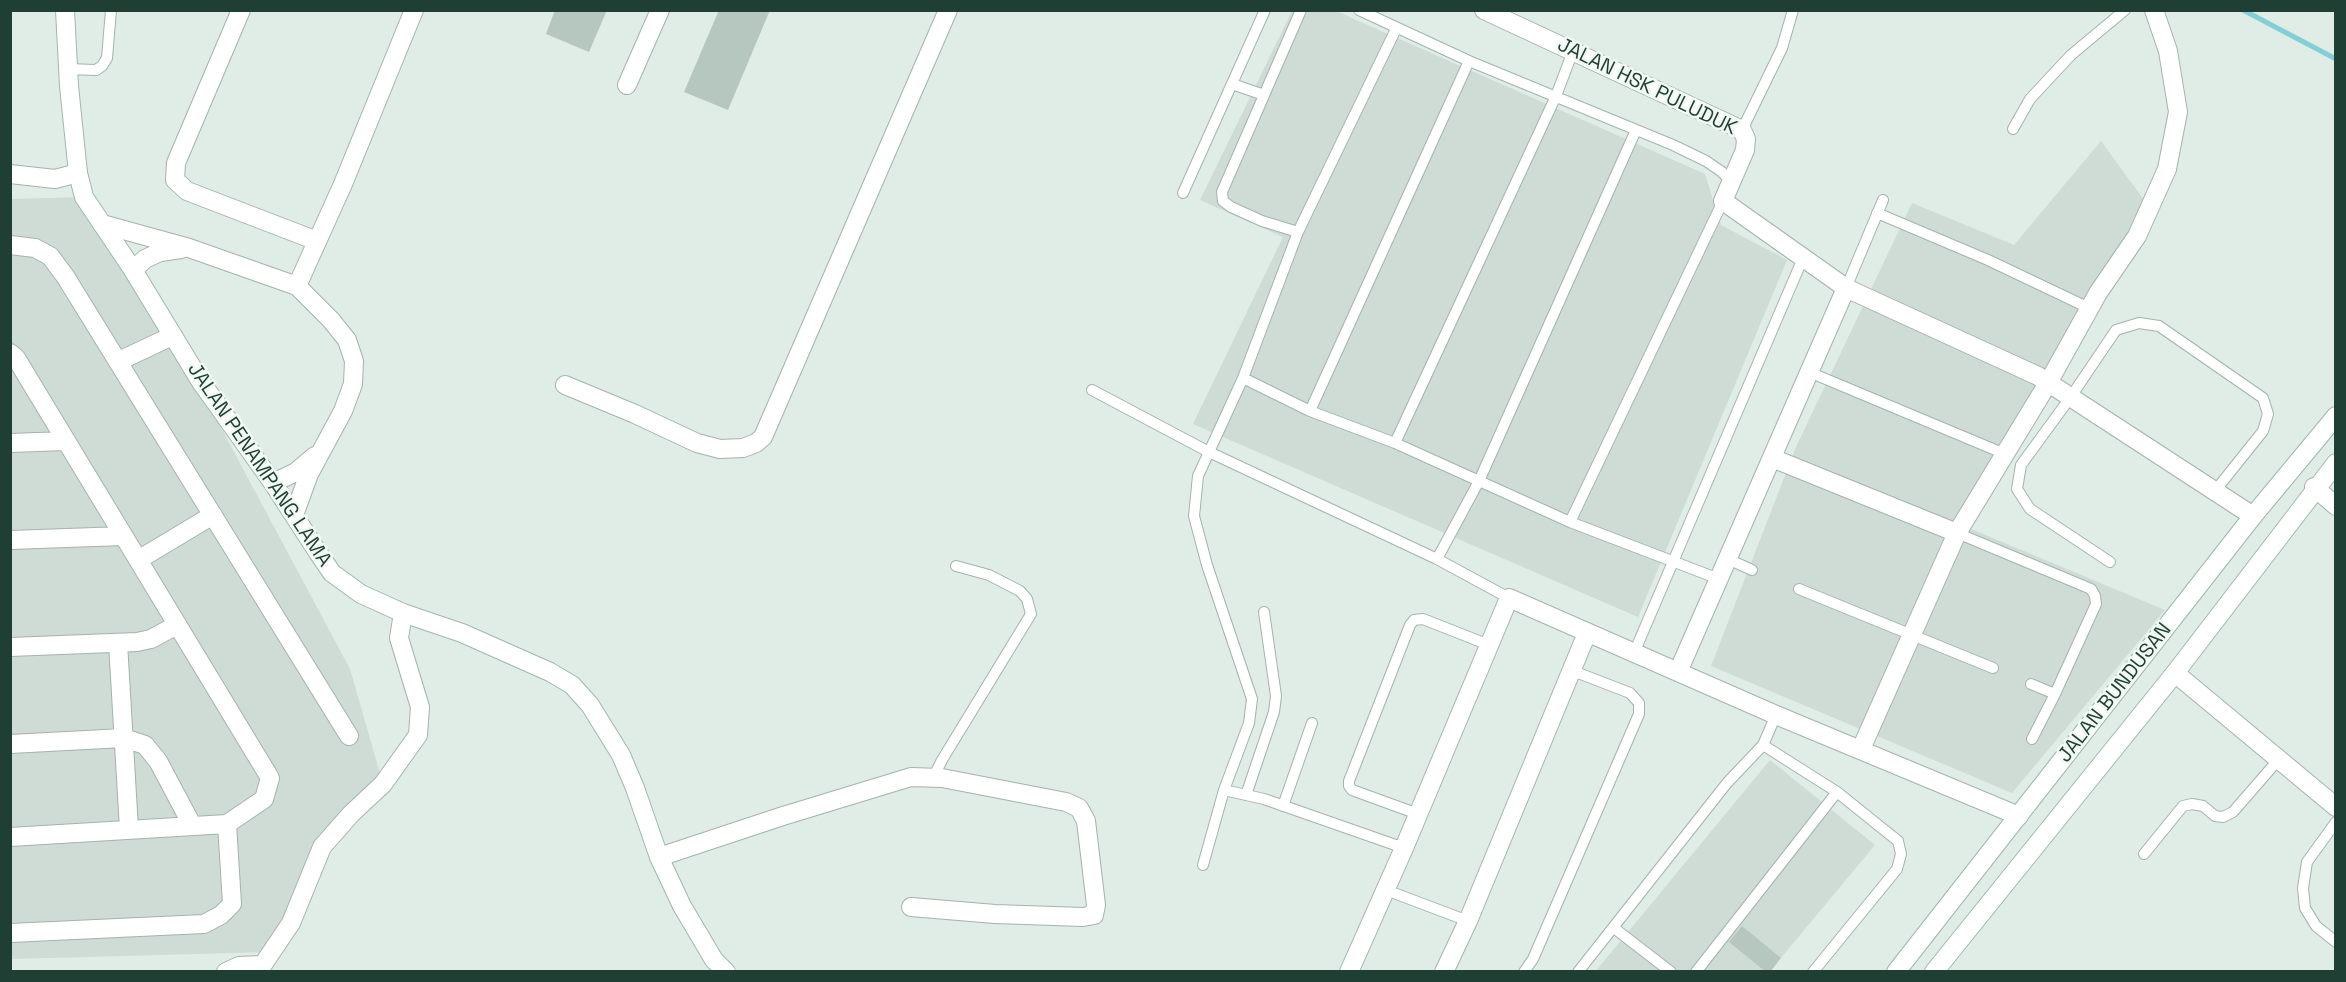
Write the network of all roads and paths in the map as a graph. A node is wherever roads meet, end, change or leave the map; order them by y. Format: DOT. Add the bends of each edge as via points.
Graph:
graph roads {
  1 [pos="65,10"];
  2 [pos="111,10"];
  3 [pos="241,10"];
  4 [pos="414,10"];
  5 [pos="660,10"];
  6 [pos="948,10"];
  7 [pos="1265,10"];
  8 [pos="1301,10"];
  9 [pos="1359,10"];
  10 [pos="1793,10"];
  11 [pos="2125,10"];
  12 [pos="2154,10"];
  13 [pos="1488,11"];
  14 [pos="1396,29"];
  15 [pos="1573,51"];
  16 [pos="1469,61"];
  17 [pos="67,69"];
  18 [pos="1232,84"];
  19 [pos="627,85"];
  20 [pos="1264,95"];
  21 [pos="1556,96"];
  22 [pos="2013,129"];
  23 [pos="1636,130"];
  24 [pos="1742,130"];
  25 [pos="78,172"];
  26 [pos="10,174"];
  27 [pos="1731,182"];
  28 [pos="1183,193"];
  29 [pos="1883,200"];
  30 [pos="1723,201"];
  31 [pos="1877,213"];
  32 [pos="102,224"];
  33 [pos="1298,232"];
  34 [pos="318,241"];
  35 [pos="10,245"];
  36 [pos="189,248"];
  37 [pos="1803,258"];
  38 [pos="133,270"];
  39 [pos="297,286"];
  40 [pos="1846,288"];
  41 [pos="2089,308"];
  42 [pos="172,336"];
  43 [pos="10,353"];
  44 [pos="119,361"];
  45 [pos="1809,372"];
  46 [pos="1243,378"];
  47 [pos="2048,383"];
  48 [pos="566,385"];
  49 [pos="1092,390"];
  50 [pos="2070,398"];
  51 [pos="1310,411"];
  52 [pos="2336,416"];
  53 [pos="66,441"];
  54 [pos="10,443"];
  55 [pos="1395,443"];
  56 [pos="319,453"];
  57 [pos="1209,453"];
  58 [pos="2005,454"];
  59 [pos="1772,458"];
  60 [pos="2336,463"];
  61 [pos="1479,481"];
  62 [pos="273,483"];
  63 [pos="2314,488"];
  64 [pos="2215,492"];
  65 [pos="2336,506"];
  66 [pos="213,515"];
  67 [pos="294,515"];
  68 [pos="2253,516"];
  69 [pos="1570,522"];
  70 [pos="1957,533"];
  71 [pos="123,536"];
  72 [pos="10,540"];
  73 [pos="1437,559"];
  74 [pos="1728,559"];
  75 [pos="138,560"];
  76 [pos="1675,561"];
  77 [pos="2110,562"];
  78 [pos="956,566"];
  79 [pos="1752,570"];
  80 [pos="1719,579"];
  81 [pos="1799,589"];
  82 [pos="1509,598"];
  83 [pos="1264,612"];
  84 [pos="403,613"];
  85 [pos="177,625"];
  86 [pos="1587,633"];
  87 [pos="1911,633"];
  88 [pos="118,643"];
  89 [pos="1489,645"];
  90 [pos="10,647"];
  91 [pos="1634,653"];
  92 [pos="1993,668"];
  93 [pos="1573,671"];
  94 [pos="1678,672"];
  95 [pos="2175,673"];
  96 [pos="2031,684"];
  97 [pos="2055,694"];
  98 [pos="1776,715"];
  99 [pos="1312,723"];
  100 [pos="349,736"];
  101 [pos="124,738"];
  102 [pos="2032,739"];
  103 [pos="10,744"];
  104 [pos="1763,745"];
  105 [pos="1861,749"];
  106 [pos="2279,759"];
  107 [pos="933,778"];
  108 [pos="1224,790"];
  109 [pos="1837,792"];
  110 [pos="1246,795"];
  111 [pos="1283,806"];
  112 [pos="2336,807"];
  113 [pos="1418,814"];
  114 [pos="2019,816"];
  115 [pos="2336,822"];
  116 [pos="227,824"];
  117 [pos="192,825"];
  118 [pos="129,829"];
  119 [pos="10,837"];
  120 [pos="1404,848"];
  121 [pos="2144,854"];
  122 [pos="659,857"];
  123 [pos="1203,865"];
  124 [pos="1386,890"];
  125 [pos="911,907"];
  126 [pos="1468,921"];
  127 [pos="1614,928"];
  128 [pos="10,933"];
  129 [pos="2336,942"];
  130 [pos="260,968"];
  131 [pos="226,972"];
  132 [pos="726,972"];
  133 [pos="1349,972"];
  134 [pos="1444,972"];
  135 [pos="1524,972"];
  136 [pos="1578,972"];
  137 [pos="1671,972"];
  138 [pos="1696,972"];
  139 [pos="1813,972"];
  140 [pos="1896,972"];
  141 [pos="1934,972"];
  1 -- 17 [label="street, JALAN PENAMPANG LAMA"];
  2 -- 17 [label="lane" via="107,58 102,66 96,70"];
  3 -- 34 [label="street" via="176,163 175,180 187,191"];
  4 -- 34 [label="street"];
  5 -- 19 [label="street"];
  6 -- 48 [label="street" via="763,437 743,448 720,449 697,443"];
  7 -- 18 [label="lane"];
  8 -- 20 [label="lane"];
  9 -- 14 [label="lane"];
  10 -- 24 [label="lane" via="1782,48"];
  11 -- 22 [label="lane" via="2071,55 2030,99"];
  12 -- 41 [label="street" via="2168,51 2178,112 2167,169 2137,236"];
  13 -- 15 [label="street, JALAN HSK PULUDUK"];
  14 -- 16 [label="lane"];
  14 -- 33 [label="lane"];
  15 -- 21 [label="lane"];
  15 -- 24 [label="street, JALAN HSK PULUDUK"];
  16 -- 21 [label="lane"];
  16 -- 51 [label="lane"];
  17 -- 25 [label="street, JALAN PENAMPANG LAMA"];
  18 -- 20 [label="lane"];
  18 -- 28 [label="lane"];
  20 -- 33 [label="lane" via="1222,192 1223,201 1262,221"];
  21 -- 23 [label="lane"];
  21 -- 55 [label="lane"];
  23 -- 27 [label="lane" via="1706,161"];
  23 -- 61 [label="lane"];
  24 -- 27 [label="street, JALAN HSK PULUDUK" via="1745,150"];
  25 -- 26 [label="street" via="55,179"];
  25 -- 32 [label="street, JALAN PENAMPANG LAMA" via="84,197"];
  27 -- 30 [label="street, JALAN HSK PULUDUK"];
  29 -- 31 [label="lane"];
  30 -- 37 [label="street"];
  30 -- 69 [label="lane"];
  31 -- 40 [label="lane"];
  31 -- 41 [label="lane"];
  32 -- 36 [label="street"];
  32 -- 38 [label="street, JALAN PENAMPANG LAMA"];
  33 -- 46 [label="lane"];
  34 -- 39 [label="street"];
  35 -- 44 [label="street" via="35,248 50,256"];
  36 -- 38 [label="street" via="160,252"];
  36 -- 39 [label="street"];
  37 -- 40 [label="street"];
  37 -- 76 [label="lane"];
  38 -- 42 [label="street, JALAN PENAMPANG LAMA"];
  39 -- 56 [label="street" via="332,320 347,340 354,361 354,384 344,411"];
  40 -- 45 [label="street"];
  40 -- 47 [label="street"];
  41 -- 47 [label="street"];
  42 -- 44 [label="street"];
  42 -- 62 [label="street, JALAN PENAMPANG LAMA"];
  43 -- 53 [label="street"];
  44 -- 66 [label="street"];
  45 -- 58 [label="lane"];
  45 -- 59 [label="street"];
  46 -- 51 [label="lane"];
  46 -- 57 [label="lane"];
  47 -- 50 [label="street"];
  47 -- 58 [label="street"];
  49 -- 57 [label="lane"];
  50 -- 64 [label="street"];
  50 -- 64 [label="lane" via="2116,330 2139,323 2159,326 2256,390 2266,404 2268,414 2263,431"];
  50 -- 77 [label="lane" via="2020,465 2017,489 2030,509"];
  51 -- 55 [label="lane"];
  52 -- 68 [label="street, JALAN BUNDUSAN"];
  53 -- 54 [label="street"];
  53 -- 71 [label="street"];
  55 -- 61 [label="lane"];
  56 -- 62 [label="street" via="296,472"];
  56 -- 67 [label="street"];
  57 -- 73 [label="lane"];
  57 -- 108 [label="lane" via="1198,476 1194,516 1252,699 1250,723"];
  58 -- 70 [label="street"];
  59 -- 70 [label="street"];
  59 -- 74 [label="street"];
  60 -- 63 [label="street, JALAN BUNDUSAN"];
  61 -- 69 [label="lane"];
  61 -- 73 [label="lane"];
  62 -- 67 [label="street, JALAN PENAMPANG LAMA"];
  63 -- 65 [label="street"];
  63 -- 95 [label="street, JALAN BUNDUSAN"];
  64 -- 68 [label="street"];
  66 -- 75 [label="street"];
  66 -- 100 [label="street"];
  67 -- 84 [label="street, JALAN PENAMPANG LAMA" via="332,573 361,594"];
  68 -- 114 [label="street, JALAN BUNDUSAN"];
  69 -- 76 [label="lane"];
  70 -- 87 [label="street"];
  70 -- 97 [label="lane" via="2091,589 2096,604"];
  71 -- 72 [label="street"];
  71 -- 75 [label="street"];
  73 -- 82 [label="lane"];
  74 -- 79 [label="lane"];
  74 -- 80 [label="street"];
  75 -- 85 [label="street"];
  76 -- 80 [label="lane"];
  76 -- 91 [label="lane"];
  78 -- 107 [label="lane" via="989,575 1020,591 1031,614"];
  80 -- 94 [label="street"];
  81 -- 87 [label="lane"];
  82 -- 86 [label="street"];
  82 -- 89 [label="street"];
  83 -- 110 [label="lane" via="1276,696"];
  84 -- 122 [label="street, JALAN PENAMPANG LAMA" via="462,633 572,685 590,705 621,755"];
  84 -- 130 [label="street" via="399,638 420,707 418,735 383,784 322,847 291,922"];
  85 -- 88 [label="street" via="151,639"];
  85 -- 116 [label="street" via="270,778 264,799"];
  86 -- 91 [label="street"];
  86 -- 93 [label="street"];
  87 -- 92 [label="lane"];
  87 -- 105 [label="street"];
  88 -- 90 [label="street"];
  88 -- 101 [label="street"];
  89 -- 113 [label="street"];
  89 -- 113 [label="lane" via="1423,619 1414,620 1410,626 1349,786"];
  91 -- 94 [label="street"];
  93 -- 126 [label="street"];
  93 -- 135 [label="lane" via="1629,693 1639,703 1639,714"];
  94 -- 98 [label="street"];
  95 -- 106 [label="street"];
  95 -- 141 [label="street, JALAN BUNDUSAN"];
  96 -- 97 [label="lane"];
  97 -- 102 [label="lane"];
  98 -- 104 [label="lane"];
  98 -- 105 [label="street"];
  99 -- 111 [label="lane"];
  101 -- 103 [label="street"];
  101 -- 117 [label="street" via="145,745 158,761"];
  101 -- 118 [label="street"];
  104 -- 109 [label="lane"];
  104 -- 127 [label="lane" via="1727,783"];
  105 -- 114 [label="street"];
  106 -- 112 [label="street"];
  106 -- 121 [label="lane" via="2233,812 2223,817 2203,806 2183,806"];
  107 -- 122 [label="street" via="911,777"];
  107 -- 125 [label="street" via="1066,802 1079,808 1086,820 1096,905 1094,915 1083,917"];
  108 -- 110 [label="lane"];
  108 -- 123 [label="lane"];
  109 -- 138 [label="lane"];
  109 -- 139 [label="lane" via="1898,841 1901,854 1897,869"];
  110 -- 111 [label="lane"];
  111 -- 120 [label="lane"];
  113 -- 120 [label="street"];
  114 -- 140 [label="street, JALAN BUNDUSAN"];
  115 -- 129 [label="lane" via="2307,862 2303,888 2305,908 2316,927"];
  116 -- 117 [label="street"];
  116 -- 128 [label="street" via="232,904 204,924"];
  117 -- 118 [label="street"];
  118 -- 119 [label="street"];
  120 -- 124 [label="street"];
  122 -- 132 [label="street, JALAN PENAMPANG LAMA" via="682,906 714,960"];
  124 -- 126 [label="lane"];
  124 -- 133 [label="street"];
  126 -- 134 [label="street"];
  127 -- 136 [label="lane"];
  127 -- 137 [label="lane"];
  130 -- 131 [label="street" via="239,966"];
}
